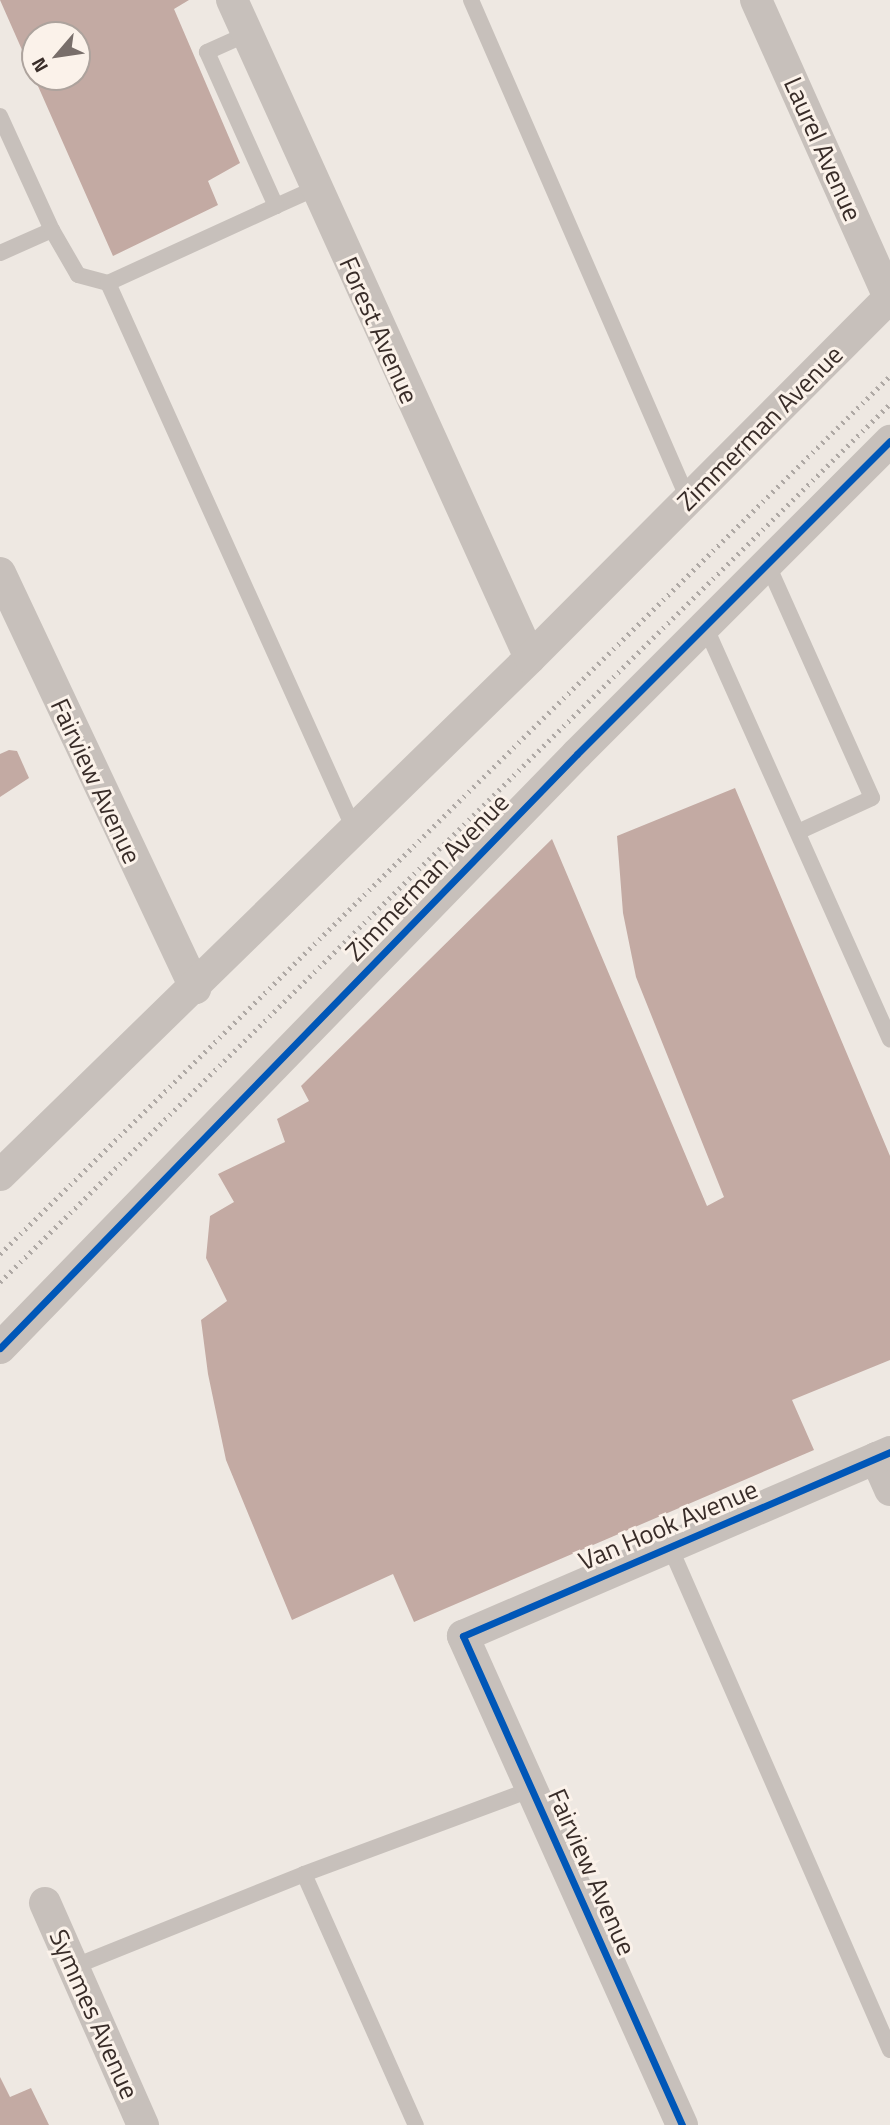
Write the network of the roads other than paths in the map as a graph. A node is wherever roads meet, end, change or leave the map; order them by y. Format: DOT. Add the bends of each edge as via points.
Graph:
graph roads {
  1 [pos="232,0"];
  2 [pos="471,0"];
  3 [pos="756,0"];
  4 [pos="247,34"];
  5 [pos="0,117"];
  6 [pos="316,188"];
  7 [pos="276,206"];
  8 [pos="52,230"];
  9 [pos="0,253"];
  10 [pos="108,283"];
  11 [pos="890,298"];
  12 [pos="890,440"];
  13 [pos="688,499"];
  14 [pos="767,563"];
  15 [pos="0,573"];
  16 [pos="705,626"];
  17 [pos="530,659"];
  18 [pos="355,831"];
  19 [pos="798,832"];
  20 [pos="195,988"];
  21 [pos="890,1040"];
  22 [pos="0,1175"];
  23 [pos="0,1348"];
  24 [pos="883,1455"];
  25 [pos="890,1490"];
  26 [pos="670,1547"];
  27 [pos="463,1636"];
  28 [pos="532,1789"];
  29 [pos="304,1874"];
  30 [pos="46,1903"];
  31 [pos="73,1967"];
  32 [pos="890,2050"];
  33 [pos="143,2125"];
  34 [pos="416,2125"];
  35 [pos="682,2125"];
  1 -- 4 [label="street, Forest Avenue"];
  2 -- 13 [label="lane"];
  3 -- 11 [label="street, Laurel Avenue"];
  4 -- 6 [label="street, Forest Avenue"];
  4 -- 7 [label="lane" via="206,52"];
  5 -- 8 [label="lane"];
  6 -- 7 [label="lane"];
  6 -- 17 [label="street, Forest Avenue"];
  7 -- 10 [label="lane"];
  8 -- 9 [label="lane"];
  8 -- 10 [label="lane" via="78,275"];
  10 -- 18 [label="lane"];
  11 -- 13 [label="street, Zimmerman Avenue"];
  12 -- 14 [label="street, Zimmerman Avenue"];
  13 -- 17 [label="street, Zimmerman Avenue"];
  14 -- 16 [label="street, Zimmerman Avenue"];
  14 -- 19 [label="lane" via="872,798"];
  15 -- 20 [label="street, Fairview Avenue"];
  16 -- 19 [label="lane"];
  16 -- 23 [label="street, Zimmerman Avenue"];
  17 -- 18 [label="street, Zimmerman Avenue"];
  18 -- 20 [label="street, Zimmerman Avenue"];
  19 -- 21 [label="lane"];
  20 -- 22 [label="street, Zimmerman Avenue"];
  24 -- 25 [label="street"];
  24 -- 26 [label="street, Van Hook Avenue"];
  26 -- 27 [label="street, Van Hook Avenue"];
  26 -- 32 [label="lane"];
  27 -- 28 [label="street, Fairview Avenue"];
  28 -- 29 [label="lane"];
  28 -- 35 [label="street, Fairview Avenue"];
  29 -- 31 [label="lane"];
  29 -- 34 [label="lane"];
  30 -- 31 [label="street, Symmes Avenue"];
  31 -- 33 [label="street, Symmes Avenue"];
}
